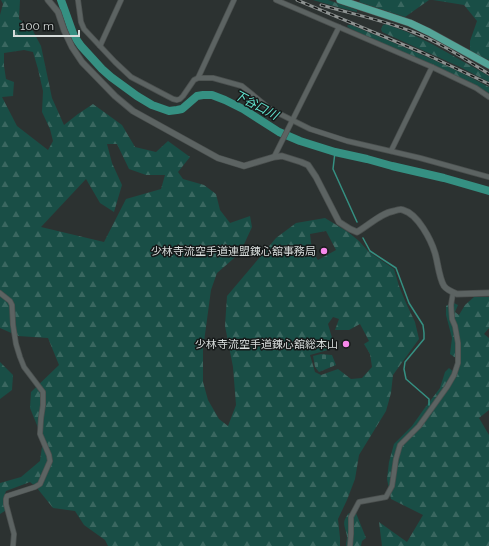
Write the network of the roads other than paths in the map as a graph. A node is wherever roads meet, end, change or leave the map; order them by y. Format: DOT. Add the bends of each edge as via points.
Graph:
graph roads {
  1 [pos="48,0"];
  2 [pos="78,0"];
  3 [pos="122,0"];
  4 [pos="234,0"];
  5 [pos="276,0"];
  6 [pos="340,0"];
  7 [pos="339,27"];
  8 [pos="100,46"];
  9 [pos="489,65"];
  10 [pos="432,68"];
  11 [pos="198,78"];
  12 [pos="489,97"];
  13 [pos="290,123"];
  14 [pos="391,151"];
  15 [pos="274,157"];
  16 [pos="489,177"];
  17 [pos="0,293"];
  18 [pos="453,293"];
  19 [pos="489,293"];
  20 [pos="13,546"];
  21 [pos="350,546"];
  1 -- 15 [label="street" via="58,12 72,47 82,62 133,111 218,158 233,163 244,166"];
  2 -- 8 [label="street" via="84,29"];
  3 -- 8 [label="street"];
  4 -- 11 [label="street"];
  5 -- 7 [label="street"];
  6 -- 9 [label="main road" via="410,23"];
  7 -- 10 [label="street"];
  7 -- 13 [label="street"];
  8 -- 11 [label="street" via="131,77 173,99 180,99"];
  10 -- 12 [label="street" via="476,88"];
  10 -- 14 [label="street"];
  11 -- 13 [label="street" via="213,78 242,86"];
  13 -- 14 [label="street" via="347,141"];
  13 -- 15 [label="street"];
  14 -- 16 [label="street"];
  15 -- 18 [label="street" via="282,156 308,165 339,222 350,230 357,232 393,211 403,210 412,216 423,228 435,253 442,282"];
  17 -- 20 [label="street" via="12,305 16,344 24,367 43,392 40,434 50,461 40,484 7,496 6,504 14,534"];
  18 -- 19 [label="street"];
  18 -- 21 [label="street" via="452,318 458,343 458,363 454,375 419,426 400,446 392,486 386,497 359,502 351,517"];
}
